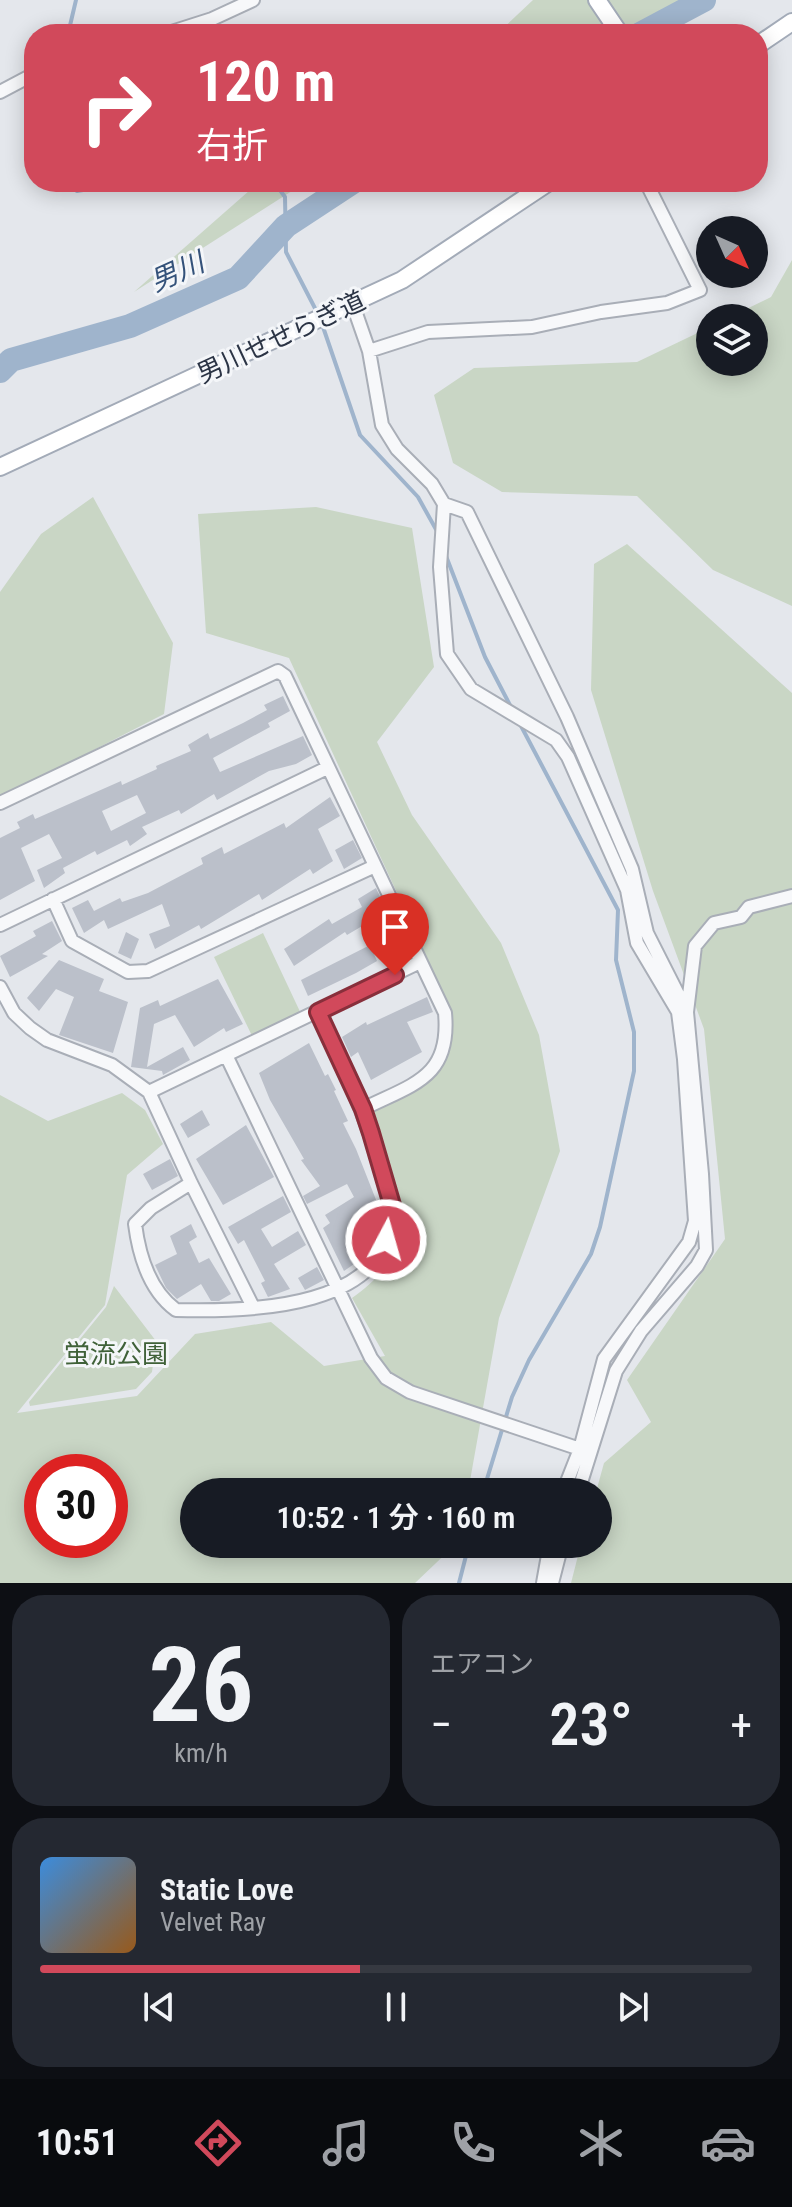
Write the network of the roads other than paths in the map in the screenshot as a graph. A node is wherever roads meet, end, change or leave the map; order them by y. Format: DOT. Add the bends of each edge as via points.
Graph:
graph roads {
  1 [pos="253,0"];
  2 [pos="597,0"];
  3 [pos="792,22"];
  4 [pos="196,24"];
  5 [pos="613,24"];
  6 [pos="768,38"];
  7 [pos="24,79"];
  8 [pos="0,92"];
  9 [pos="534,192"];
  10 [pos="651,192"];
  11 [pos="353,305"];
  12 [pos="369,351"];
  13 [pos="0,467"];
  14 [pos="444,504"];
  15 [pos="327,768"];
  16 [pos="0,803"];
  17 [pos="375,866"];
  18 [pos="792,896"];
  19 [pos="53,899"];
  20 [pos="0,925"];
  21 [pos="420,962"];
  22 [pos="0,987"];
  23 [pos="318,1012"];
  24 [pos="687,1012"];
  25 [pos="226,1055"];
  26 [pos="149,1092"];
  27 [pos="363,1109"];
  28 [pos="191,1183"];
  29 [pos="340,1289"];
  30 [pos="253,1307"];
  31 [pos="580,1449"];
  32 [pos="569,1478"];
  33 [pos="582,1478"];
  34 [pos="547,1558"];
  35 [pos="558,1558"];
  36 [pos="543,1583"];
  37 [pos="552,1583"];
  1 -- 4 [label="street"];
  2 -- 5 [label="main road"];
  3 -- 6 [label="main road"];
  7 -- 8 [label="street"];
  9 -- 11 [label="main road, 男川せせらぎ道" via="402,280"];
  10 -- 12 [label="street" via="700,290 667,303 532,327 437,331"];
  11 -- 12 [label="street"];
  11 -- 13 [label="main road, 男川せせらぎ道"];
  12 -- 14 [label="street" via="382,425"];
  14 -- 24 [label="street" via="467,512 500,574 632,869 647,933"];
  14 -- 31 [label="street" via="440,567 447,654 471,689 556,740 568,757 627,890 637,943 678,1012 695,1221 689,1242 604,1359"];
  15 -- 16 [label="street" via="278,671"];
  15 -- 17 [label="street"];
  15 -- 19 [label="street"];
  17 -- 19 [label="street" via="148,971 128,972 86,952 72,941"];
  17 -- 21 [label="street"];
  18 -- 24 [label="street" via="714,923 695,946"];
  19 -- 20 [label="street"];
  21 -- 23 [label="street"];
  21 -- 27 [label="street" via="445,1013 443,1053 419,1081"];
  22 -- 26 [label="street" via="14,1013 47,1040 112,1065"];
  23 -- 25 [label="street"];
  23 -- 27 [label="street"];
  24 -- 33 [label="street" via="706,1250 616,1371"];
  25 -- 26 [label="street"];
  25 -- 29 [label="street"];
  26 -- 28 [label="street"];
  27 -- 29 [label="street" via="392,1205 390,1224 372,1268"];
  28 -- 30 [label="street"];
  28 -- 30 [label="street" via="135,1224 138,1252 156,1288 176,1310"];
  29 -- 30 [label="street" via="318,1298"];
  29 -- 31 [label="street" via="371,1358 386,1378 410,1392"];
  31 -- 32 [label="street"];
  34 -- 36 [label="street"];
  35 -- 37 [label="street"];
}
